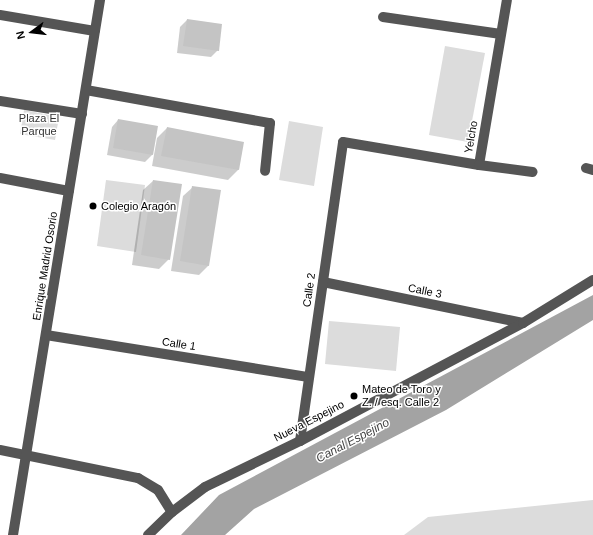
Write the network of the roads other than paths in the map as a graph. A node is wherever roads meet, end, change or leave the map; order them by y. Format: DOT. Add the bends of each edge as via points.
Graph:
graph roads {
  1 [pos="100,0"];
  2 [pos="507,0"];
  3 [pos="0,15"];
  4 [pos="383,17"];
  5 [pos="95,31"];
  6 [pos="501,34"];
  7 [pos="86,90"];
  8 [pos="0,101"];
  9 [pos="82,114"];
  10 [pos="343,142"];
  11 [pos="479,165"];
  12 [pos="265,171"];
  13 [pos="533,172"];
  14 [pos="0,178"];
  15 [pos="69,191"];
  16 [pos="593,280"];
  17 [pos="323,282"];
  18 [pos="523,323"];
  19 [pos="46,335"];
  20 [pos="309,377"];
  21 [pos="300,441"];
  22 [pos="0,450"];
  23 [pos="26,454"];
  24 [pos="172,512"];
  25 [pos="13,535"];
  26 [pos="148,535"];
  1 -- 5 [label="street, Enrique Madrid Osorio"];
  2 -- 6 [label="street, Yelcho"];
  3 -- 5 [label="street"];
  4 -- 6 [label="street"];
  5 -- 7 [label="street, Enrique Madrid Osorio"];
  6 -- 11 [label="street, Yelcho"];
  7 -- 9 [label="street, Enrique Madrid Osorio"];
  7 -- 12 [label="street" via="270,123"];
  8 -- 9 [label="street"];
  9 -- 15 [label="street, Enrique Madrid Osorio"];
  10 -- 11 [label="street, Yelcho"];
  10 -- 17 [label="street, Calle 2"];
  11 -- 13 [label="street"];
  14 -- 15 [label="street"];
  15 -- 19 [label="street, Enrique Madrid Osorio"];
  16 -- 18 [label="street, Nueva Espejino"];
  17 -- 18 [label="street, Calle 3"];
  17 -- 20 [label="street, Calle 2"];
  18 -- 21 [label="street, Nueva Espejino"];
  19 -- 20 [label="street, Calle 1"];
  19 -- 23 [label="street, Enrique Madrid Osorio"];
  20 -- 21 [label="street, Calle 2"];
  21 -- 24 [label="street, Nueva Espejino" via="205,487"];
  22 -- 23 [label="street"];
  23 -- 24 [label="street" via="138,478 158,490"];
  23 -- 25 [label="street, Enrique Madrid Osorio"];
  24 -- 26 [label="street, Nueva Espejino"];
}
